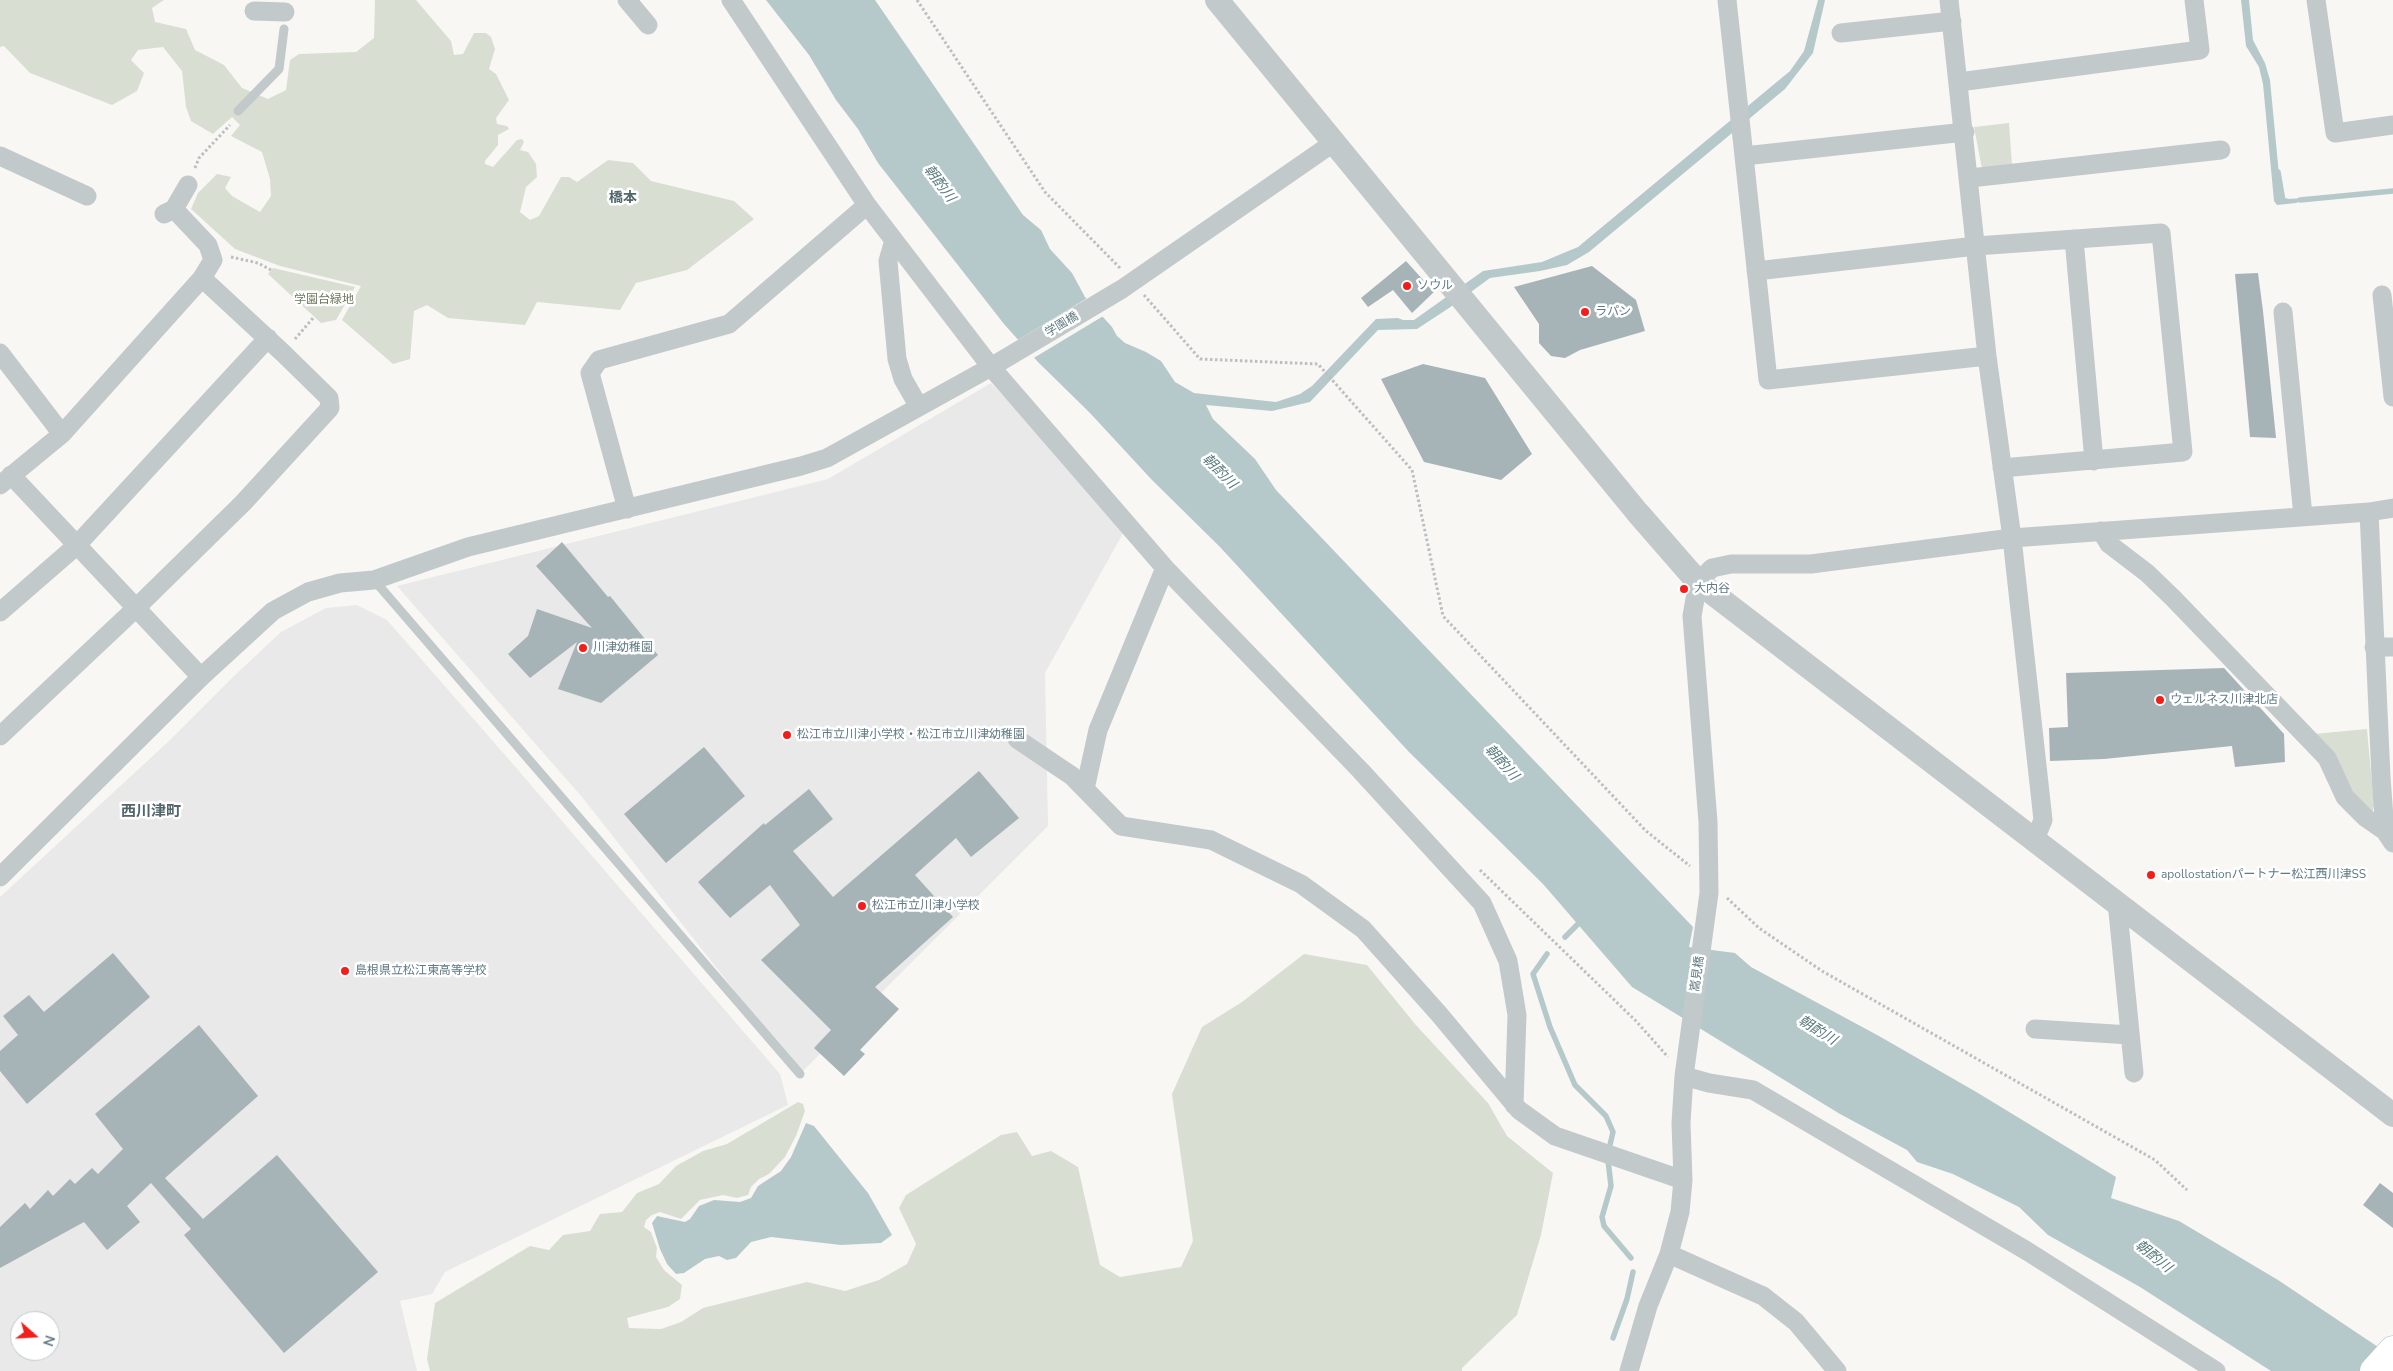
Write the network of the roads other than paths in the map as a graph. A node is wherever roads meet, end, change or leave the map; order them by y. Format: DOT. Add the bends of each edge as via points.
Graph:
graph roads {
  1 [pos="627,0"];
  2 [pos="731,0"];
  3 [pos="1217,0"];
  4 [pos="1727,0"];
  5 [pos="1949,0"];
  6 [pos="2194,0"];
  7 [pos="2316,0"];
  8 [pos="254,11"];
  9 [pos="285,14"];
  10 [pos="1952,21"];
  11 [pos="648,24"];
  12 [pos="1841,33"];
  13 [pos="1959,82"];
  14 [pos="238,111"];
  15 [pos="2393,125"];
  16 [pos="1965,132"];
  17 [pos="1334,143"];
  18 [pos="2221,150"];
  19 [pos="0,156"];
  20 [pos="1744,156"];
  21 [pos="1970,178"];
  22 [pos="188,185"];
  23 [pos="87,196"];
  24 [pos="867,204"];
  25 [pos="2074,239"];
  26 [pos="894,240"];
  27 [pos="1976,246"];
  28 [pos="1756,271"];
  29 [pos="202,278"];
  30 [pos="2382,295"];
  31 [pos="2283,312"];
  32 [pos="268,338"];
  33 [pos="0,353"];
  34 [pos="1987,356"];
  35 [pos="996,363"];
  36 [pos="2393,397"];
  37 [pos="919,407"];
  38 [pos="62,434"];
  39 [pos="2094,461"];
  40 [pos="2002,468"];
  41 [pos="5,480"];
  42 [pos="2393,508"];
  43 [pos="626,509"];
  44 [pos="2369,512"];
  45 [pos="2303,516"];
  46 [pos="2101,531"];
  47 [pos="2012,538"];
  48 [pos="76,546"];
  49 [pos="1165,568"];
  50 [pos="374,580"];
  51 [pos="1698,582"];
  52 [pos="136,608"];
  53 [pos="0,612"];
  54 [pos="2374,647"];
  55 [pos="2393,647"];
  56 [pos="201,677"];
  57 [pos="0,736"];
  58 [pos="1017,740"];
  59 [pos="2387,777"];
  60 [pos="1084,789"];
  61 [pos="2389,837"];
  62 [pos="2035,839"];
  63 [pos="0,877"];
  64 [pos="2117,902"];
  65 [pos="2035,1029"];
  66 [pos="2130,1035"];
  67 [pos="2134,1073"];
  68 [pos="800,1074"];
  69 [pos="1684,1076"];
  70 [pos="1514,1105"];
  71 [pos="2393,1115"];
  72 [pos="1684,1180"];
  73 [pos="1669,1254"];
  74 [pos="2393,1350"];
  75 [pos="1629,1371"];
  76 [pos="1837,1371"];
  77 [pos="2216,1371"];
  78 [pos="2374,1371"];
  1 -- 11 [label="street"];
  2 -- 24 [label="street"];
  3 -- 17 [label="street"];
  4 -- 20 [label="street"];
  5 -- 10 [label="street"];
  6 -- 13 [label="street" via="2200,50"];
  7 -- 15 [label="street" via="2335,133"];
  8 -- 9 [label="street"];
  9 -- 14 [label="lane" via="279,69"];
  10 -- 12 [label="street"];
  10 -- 13 [label="street"];
  13 -- 16 [label="street"];
  16 -- 20 [label="street"];
  16 -- 21 [label="street"];
  17 -- 35 [label="street, 学園橋" via="1128,285"];
  17 -- 51 [label="street"];
  18 -- 21 [label="street"];
  19 -- 23 [label="street"];
  20 -- 28 [label="street"];
  21 -- 27 [label="street"];
  22 -- 29 [label="street" via="169,211 208,245 214,260"];
  24 -- 26 [label="street"];
  24 -- 43 [label="street" via="729,324 599,360 590,373"];
  25 -- 27 [label="street"];
  25 -- 39 [label="street"];
  25 -- 39 [label="street" via="2161,233 2183,452"];
  26 -- 35 [label="street"];
  26 -- 37 [label="street" via="888,261 897,358 903,379"];
  27 -- 28 [label="street"];
  27 -- 34 [label="street"];
  28 -- 34 [label="street" via="1768,380"];
  29 -- 32 [label="street"];
  29 -- 38 [label="street"];
  30 -- 36 [label="street"];
  31 -- 45 [label="street"];
  32 -- 48 [label="street"];
  32 -- 52 [label="street" via="329,398 330,408 243,502"];
  33 -- 38 [label="street"];
  34 -- 40 [label="street"];
  35 -- 37 [label="street, 学園橋"];
  35 -- 49 [label="street"];
  37 -- 43 [label="street, 学園橋" via="827,458"];
  38 -- 41 [label="street"];
  39 -- 40 [label="street"];
  40 -- 47 [label="street"];
  41 -- 48 [label="street"];
  42 -- 44 [label="street"];
  43 -- 50 [label="street, 学園橋" via="468,547"];
  44 -- 45 [label="street"];
  44 -- 54 [label="street"];
  45 -- 46 [label="street"];
  46 -- 47 [label="street"];
  46 -- 61 [label="street" via="2110,544 2172,598 2328,758 2345,797"];
  47 -- 51 [label="street" via="1811,564 1731,564 1712,568"];
  47 -- 62 [label="street" via="2043,820"];
  48 -- 52 [label="street"];
  48 -- 53 [label="street"];
  49 -- 60 [label="street" via="1098,730"];
  49 -- 70 [label="street" via="1361,771 1482,903 1508,961 1517,1015"];
  50 -- 56 [label="street, 学園橋" via="340,583 308,592 273,611"];
  50 -- 68 [label="lane"];
  51 -- 62 [label="street"];
  51 -- 69 [label="street, 嵩見橋" via="1692,616 1710,888"];
  52 -- 56 [label="street"];
  52 -- 57 [label="street"];
  54 -- 55 [label="street"];
  54 -- 59 [label="street"];
  56 -- 63 [label="street, 学園橋"];
  58 -- 60 [label="street" via="1072,776"];
  59 -- 61 [label="street"];
  60 -- 70 [label="street" via="1120,826 1211,840 1301,884 1363,929"];
  62 -- 64 [label="street"];
  64 -- 66 [label="street"];
  64 -- 71 [label="street"];
  65 -- 66 [label="street"];
  66 -- 67 [label="street"];
  69 -- 72 [label="street, 嵩見橋" via="1681,1123"];
  69 -- 77 [label="street" via="1753,1090 2027,1251"];
  70 -- 72 [label="street" via="1555,1136"];
  72 -- 73 [label="street, 嵩見橋"];
  73 -- 75 [label="street, 嵩見橋" via="1648,1306"];
  73 -- 76 [label="street" via="1763,1296 1796,1322"];
  74 -- 78 [label="main road"];
}
